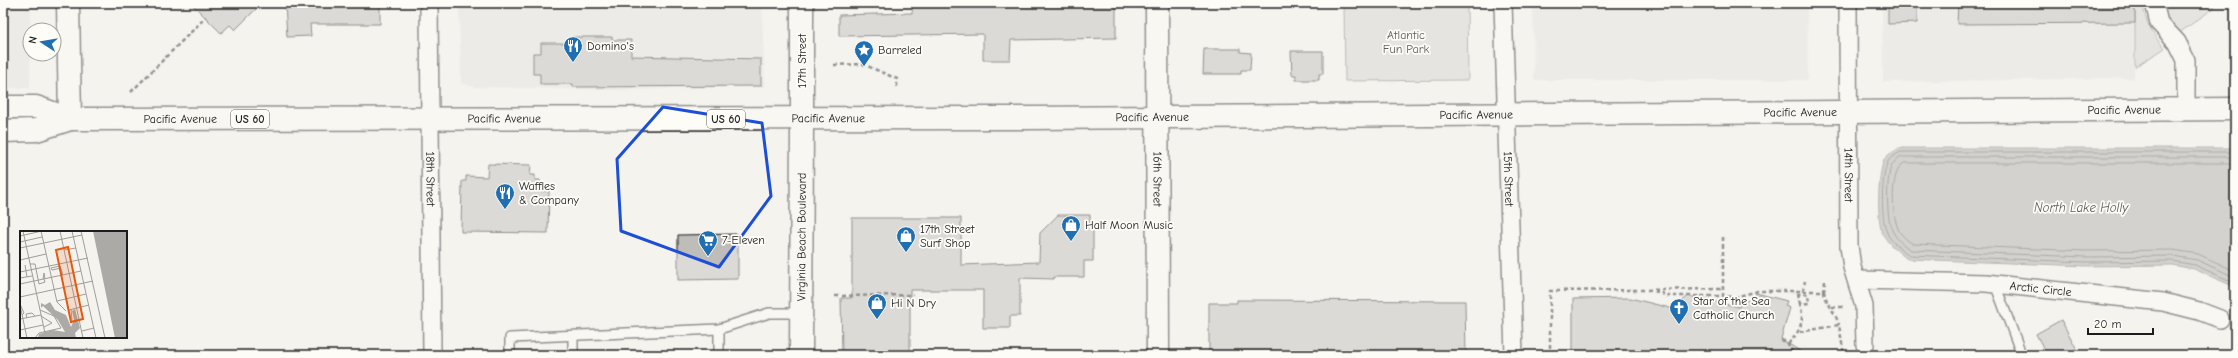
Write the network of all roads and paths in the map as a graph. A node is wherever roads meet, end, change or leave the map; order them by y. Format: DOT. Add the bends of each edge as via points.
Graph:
graph roads {
  1 [pos="68,3"];
  2 [pos="430,3"];
  3 [pos="802,3"];
  4 [pos="1157,3"];
  5 [pos="1503,3"];
  6 [pos="1848,3"];
  7 [pos="2154,3"];
  8 [pos="206,17"];
  9 [pos="834,65"];
  10 [pos="897,89"];
  11 [pos="131,92"];
  12 [pos="3,107"];
  13 [pos="2186,109"];
  14 [pos="2235,109"];
  15 [pos="1848,112"];
  16 [pos="1506,114"];
  17 [pos="1158,116"];
  18 [pos="430,119"];
  19 [pos="802,119"];
  20 [pos="70,120"];
  21 [pos="3,131"];
  22 [pos="1723,237"];
  23 [pos="1825,280"];
  24 [pos="1858,280"];
  25 [pos="1805,281"];
  26 [pos="1995,284"];
  27 [pos="1724,288"];
  28 [pos="1652,290"];
  29 [pos="1803,291"];
  30 [pos="1824,291"];
  31 [pos="1798,292"];
  32 [pos="913,295"];
  33 [pos="835,296"];
  34 [pos="1723,296"];
  35 [pos="1800,304"];
  36 [pos="802,313"];
  37 [pos="2220,319"];
  38 [pos="1839,325"];
  39 [pos="719,329"];
  40 [pos="1800,332"];
  41 [pos="573,336"];
  42 [pos="1781,340"];
  43 [pos="1788,344"];
  44 [pos="1865,345"];
  45 [pos="2019,348"];
  46 [pos="432,355"];
  47 [pos="510,355"];
  48 [pos="573,355"];
  49 [pos="719,355"];
  50 [pos="801,355"];
  51 [pos="1158,355"];
  52 [pos="1514,355"];
  53 [pos="1550,355"];
  54 [pos="1794,355"];
  55 [pos="1844,355"];
  1 -- 20 [label="main road"];
  2 -- 18 [label="street, 18th Street"];
  3 -- 19 [label="main road, 17th Street"];
  4 -- 17 [label="main road, 16th Street"];
  5 -- 16 [label="street, 15th Street"];
  6 -- 15 [label="street, 14th Street"];
  7 -- 13 [label="street" via="2159,24 2177,42 2186,60"];
  8 -- 11 [label="path"];
  9 -- 10 [label="path" via="862,64 897,79"];
  12 -- 20 [label="main road, Pacific Avenue / US 60" via="36,107"];
  13 -- 14 [label="main road, Pacific Avenue"];
  13 -- 15 [label="main road, Pacific Avenue"];
  15 -- 16 [label="main road, Pacific Avenue"];
  15 -- 24 [label="street, 14th Street" via="1849,246 1852,267"];
  16 -- 17 [label="main road, Pacific Avenue"];
  16 -- 52 [label="street, 15th Street"];
  17 -- 19 [label="main road, Pacific Avenue"];
  17 -- 51 [label="main road, 16th Street"];
  18 -- 19 [label="main road, Pacific Avenue / US 60"];
  18 -- 20 [label="main road, Pacific Avenue / US 60"];
  18 -- 46 [label="street, 18th Street"];
  19 -- 36 [label="main road, Virginia Beach Boulevard"];
  20 -- 21 [label="main road, Pacific Avenue / US 60" via="36,130"];
  22 -- 27 [label="path"];
  23 -- 30 [label="path"];
  24 -- 26 [label="street, Arctic Circle"];
  24 -- 44 [label="street, 14th Street" via="1864,306"];
  25 -- 29 [label="path"];
  26 -- 37 [label="street, Arctic Circle" via="2163,302"];
  26 -- 45 [label="lane"];
  27 -- 28 [label="path"];
  27 -- 34 [label="path"];
  28 -- 34 [label="path" via="1662,292 1664,296"];
  28 -- 53 [label="path" via="1550,291"];
  29 -- 30 [label="path"];
  29 -- 31 [label="path"];
  30 -- 38 [label="path" via="1824,297 1835,312"];
  31 -- 34 [label="path" via="1758,291"];
  31 -- 35 [label="path"];
  31 -- 35 [label="path" via="1808,294 1809,303"];
  32 -- 33 [label="path"];
  35 -- 40 [label="path"];
  36 -- 39 [label="lane" via="769,313"];
  36 -- 50 [label="main road, Virginia Beach Boulevard"];
  38 -- 40 [label="path"];
  38 -- 55 [label="path"];
  39 -- 41 [label="lane"];
  39 -- 49 [label="lane"];
  40 -- 43 [label="path"];
  41 -- 47 [label="lane" via="510,338"];
  41 -- 48 [label="lane"];
  42 -- 43 [label="path"];
  43 -- 54 [label="path"];
}
